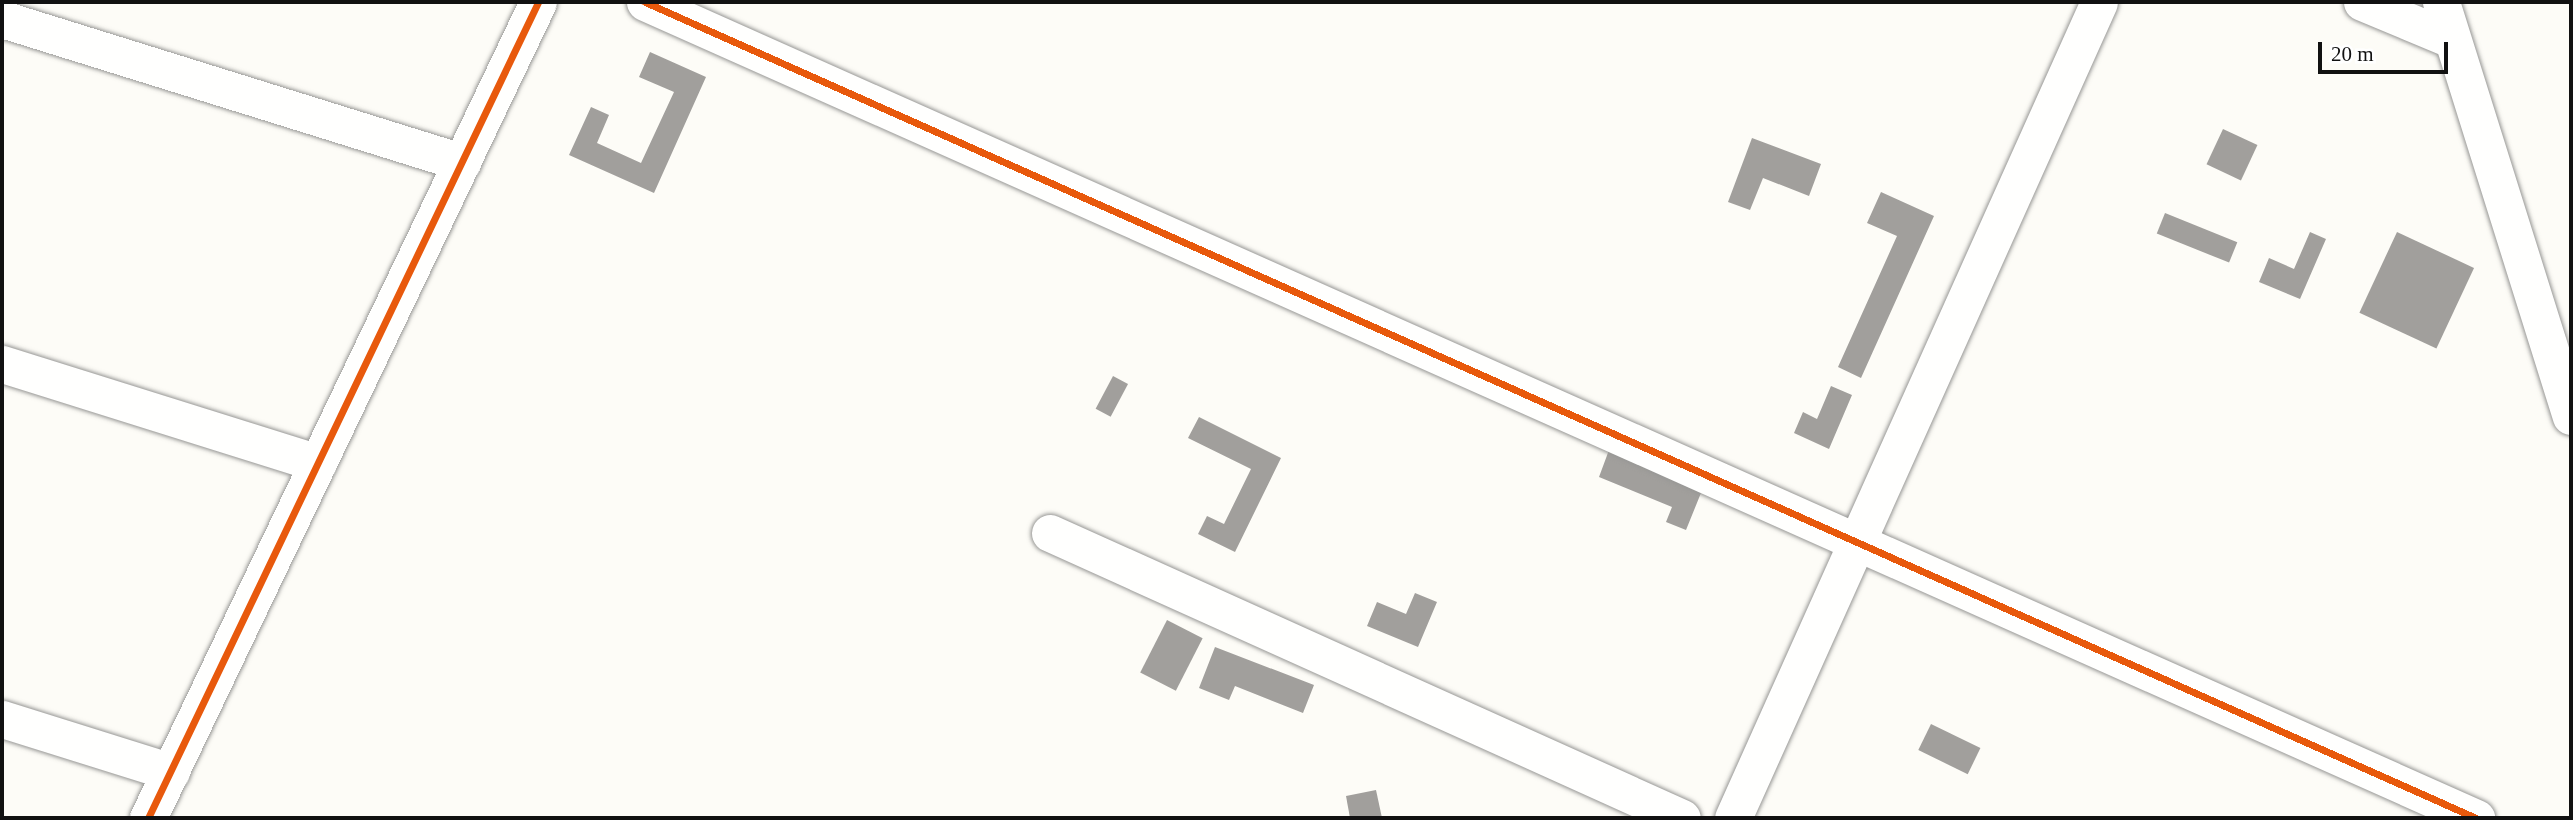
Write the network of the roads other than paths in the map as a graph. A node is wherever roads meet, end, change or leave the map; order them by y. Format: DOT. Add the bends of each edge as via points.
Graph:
graph roads {
  1 [pos="538,2"];
  2 [pos="645,2"];
  3 [pos="2099,2"];
  4 [pos="2362,2"];
  5 [pos="2441,2"];
  6 [pos="2,19"];
  7 [pos="2451,39"];
  8 [pos="462,162"];
  9 [pos="2,364"];
  10 [pos="2571,416"];
  11 [pos="318,463"];
  12 [pos="1050,533"];
  13 [pos="1861,544"];
  14 [pos="2,719"];
  15 [pos="171,772"];
  16 [pos="148,818"];
  17 [pos="1682,818"];
  18 [pos="1733,818"];
  19 [pos="2476,818"];
  1 -- 8 [label="street"];
  2 -- 13 [label="street"];
  3 -- 13 [label="street"];
  4 -- 7 [label="street"];
  5 -- 7 [label="street"];
  6 -- 8 [label="street"];
  7 -- 10 [label="street"];
  8 -- 11 [label="street"];
  9 -- 11 [label="street"];
  11 -- 15 [label="street"];
  12 -- 17 [label="street"];
  13 -- 18 [label="street"];
  13 -- 19 [label="street"];
  14 -- 15 [label="street"];
  15 -- 16 [label="street"];
}
